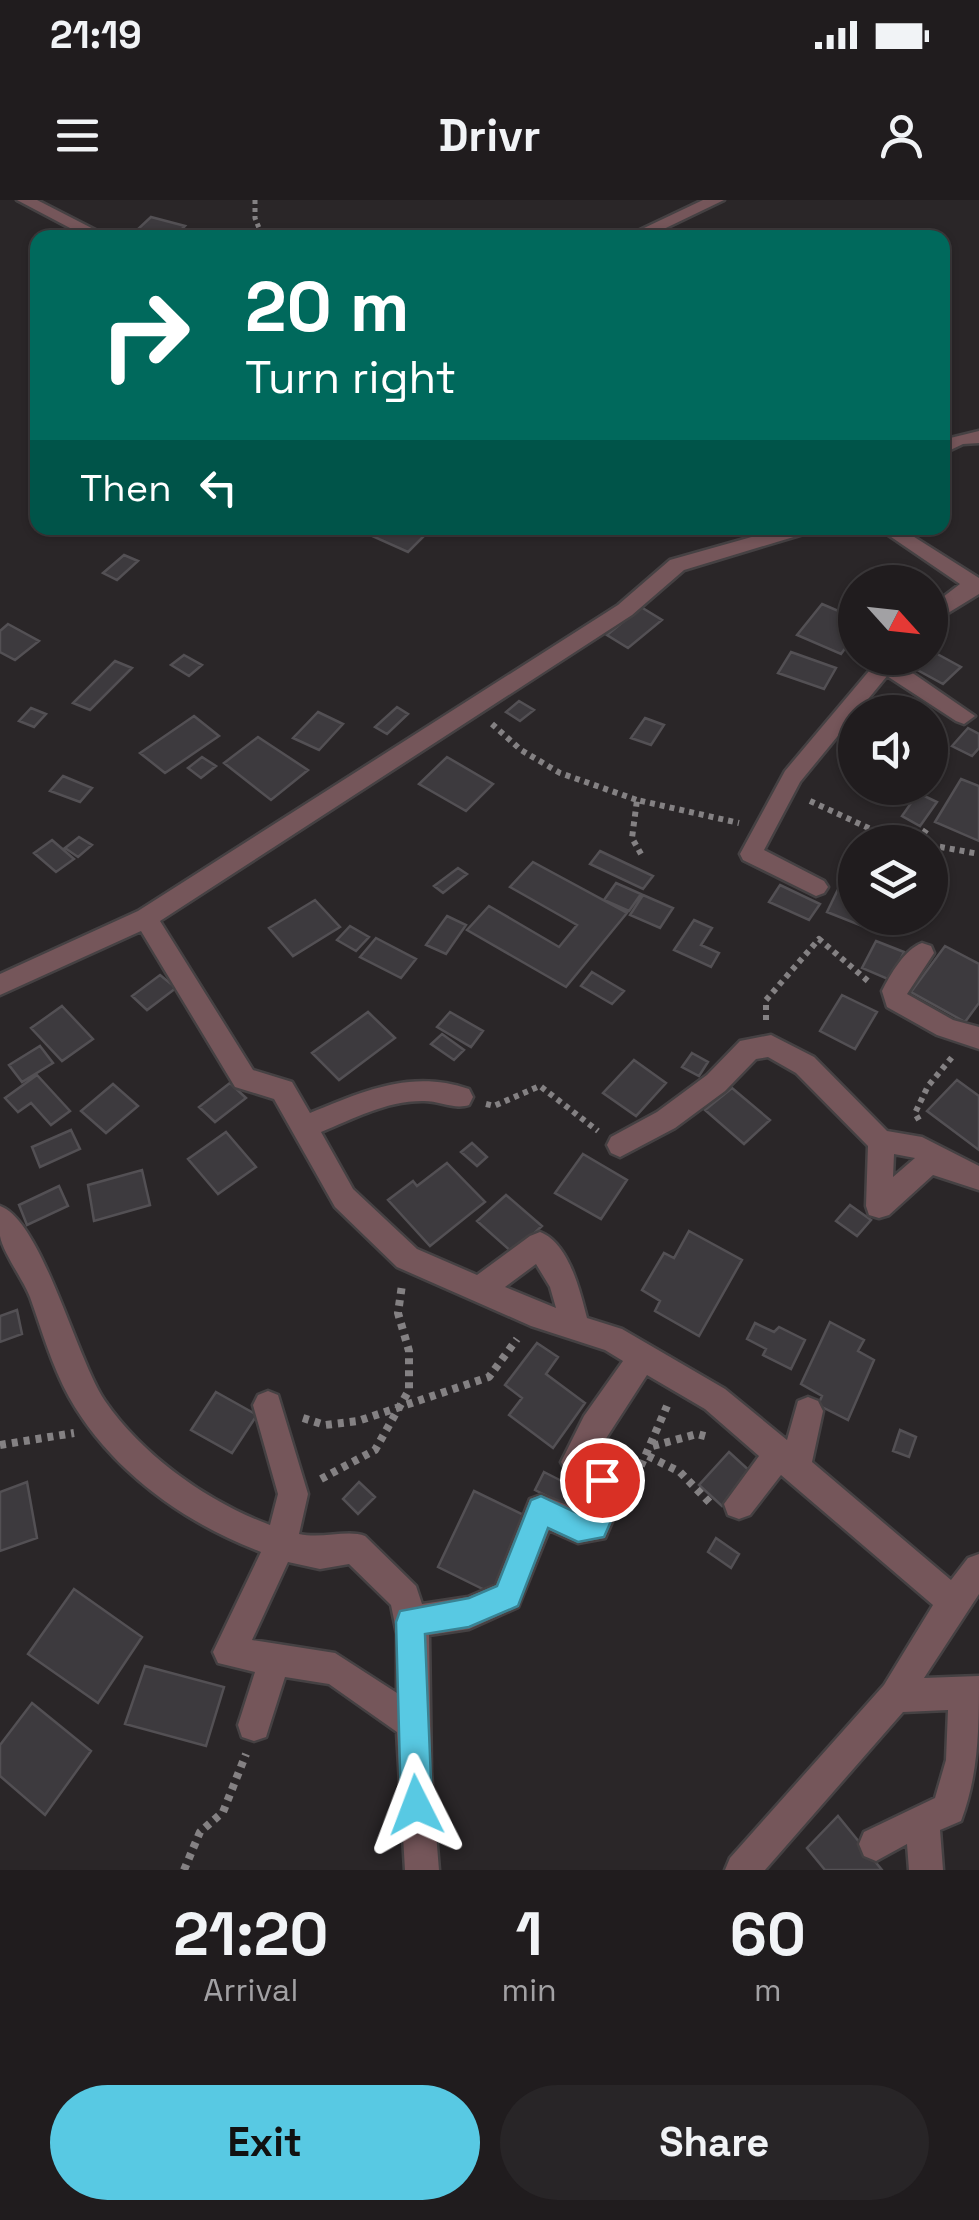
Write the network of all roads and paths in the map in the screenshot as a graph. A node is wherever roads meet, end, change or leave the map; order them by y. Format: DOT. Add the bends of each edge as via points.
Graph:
graph roads {
  1 [pos="26,200"];
  2 [pos="255,200"];
  3 [pos="716,200"];
  4 [pos="87,230"];
  5 [pos="259,230"];
  6 [pos="649,230"];
  7 [pos="979,436"];
  8 [pos="950,444"];
  9 [pos="779,535"];
  10 [pos="898,535"];
  11 [pos="977,585"];
  12 [pos="948,605"];
  13 [pos="907,675"];
  14 [pos="469,710"];
  15 [pos="964,716"];
  16 [pos="838,729"];
  17 [pos="791,783"];
  18 [pos="637,800"];
  19 [pos="761,824"];
  20 [pos="862,825"];
  21 [pos="948,848"];
  22 [pos="641,854"];
  23 [pos="979,854"];
  24 [pos="816,887"];
  25 [pos="146,918"];
  26 [pos="922,953"];
  27 [pos="0,985"];
  28 [pos="896,1000"];
  29 [pos="967,1034"];
  30 [pos="770,1046"];
  31 [pos="460,1097"];
  32 [pos="303,1128"];
  33 [pos="880,1142"];
  34 [pos="620,1145"];
  35 [pos="932,1154"];
  36 [pos="979,1178"];
  37 [pos="0,1218"];
  38 [pos="407,1258"];
  39 [pos="482,1288"];
  40 [pos="535,1314"];
  41 [pos="576,1328"];
  42 [pos="643,1356"];
  43 [pos="678,1377"];
  44 [pos="402,1405"];
  45 [pos="268,1406"];
  46 [pos="808,1411"];
  47 [pos="104,1425"];
  48 [pos="721,1440"];
  49 [pos="0,1445"];
  50 [pos="652,1446"];
  51 [pos="648,1456"];
  52 [pos="787,1459"];
  53 [pos="294,1494"];
  54 [pos="608,1496"];
  55 [pos="739,1504"];
  56 [pos="281,1544"];
  57 [pos="979,1569"];
  58 [pos="953,1602"];
  59 [pos="410,1622"];
  60 [pos="275,1659"];
  61 [pos="972,1693"];
  62 [pos="895,1696"];
  63 [pos="414,1724"];
  64 [pos="254,1725"];
  65 [pos="922,1824"];
  66 [pos="876,1844"];
  67 [pos="184,1870"];
  68 [pos="422,1870"];
  69 [pos="742,1870"];
  70 [pos="926,1870"];
  1 -- 4 [label="street"];
  2 -- 5 [label="path"];
  3 -- 6 [label="street"];
  7 -- 8 [label="street"];
  9 -- 14 [label="street" via="677,565 625,610"];
  10 -- 11 [label="street"];
  11 -- 12 [label="street"];
  13 -- 15 [label="street"];
  14 -- 18 [label="path" via="555,769"];
  14 -- 25 [label="street"];
  16 -- 17 [label="street"];
  17 -- 19 [label="street"];
  17 -- 20 [label="path" via="804,798"];
  18 -- 19 [label="path"];
  18 -- 22 [label="path" via="632,838"];
  19 -- 24 [label="street" via="751,854"];
  21 -- 23 [label="path"];
  25 -- 27 [label="street"];
  25 -- 32 [label="street" via="244,1079 283,1090"];
  26 -- 28 [label="street" via="894,991"];
  28 -- 29 [label="street"];
  28 -- 30 [label="path" via="819,939 766,1000"];
  29 -- 35 [label="path" via="915,1112"];
  30 -- 33 [label="street" via="804,1065"];
  30 -- 34 [label="street" via="750,1049 666,1120"];
  31 -- 32 [label="street" via="440,1088 391,1094"];
  31 -- 34 [label="path" via="494,1106 540,1086"];
  32 -- 38 [label="street" via="344,1198"];
  33 -- 35 [label="street" via="906,1141"];
  33 -- 35 [label="street" via="879,1206"];
  35 -- 36 [label="street" via="953,1172"];
  37 -- 47 [label="street" via="14,1234 77,1383"];
  38 -- 39 [label="street"];
  38 -- 44 [label="path" via="398,1313 408,1351 409,1390"];
  39 -- 40 [label="street"];
  39 -- 41 [label="street" via="540,1245 563,1282"];
  40 -- 41 [label="street"];
  40 -- 44 [label="path" via="489,1377"];
  41 -- 42 [label="street"];
  42 -- 43 [label="street"];
  42 -- 54 [label="street" via="576,1462 602,1480"];
  43 -- 50 [label="path"];
  43 -- 52 [label="street"];
  44 -- 45 [label="path" via="327,1426"];
  44 -- 53 [label="path" via="375,1450"];
  45 -- 53 [label="street"];
  46 -- 52 [label="street"];
  47 -- 49 [label="path"];
  47 -- 56 [label="street" via="130,1455 202,1507"];
  48 -- 50 [label="path" via="697,1434"];
  50 -- 51 [label="path"];
  51 -- 54 [label="path" via="626,1492"];
  51 -- 55 [label="path" via="680,1472 720,1512"];
  52 -- 55 [label="street"];
  52 -- 58 [label="street"];
  53 -- 56 [label="street"];
  54 -- 59 [label="street" via="594,1527 578,1528 541,1510 508,1596 469,1612"];
  56 -- 59 [label="street" via="320,1554 354,1548 405,1597"];
  56 -- 60 [label="street" via="228,1652"];
  57 -- 58 [label="street"];
  58 -- 62 [label="street"];
  59 -- 63 [label="street"];
  60 -- 63 [label="street" via="335,1669"];
  60 -- 64 [label="street"];
  61 -- 62 [label="street"];
  61 -- 65 [label="street" via="950,1809"];
  62 -- 69 [label="street"];
  63 -- 68 [label="street"];
  64 -- 67 [label="path" via="222,1812 200,1832"];
  65 -- 66 [label="street"];
  65 -- 70 [label="street"];
}
